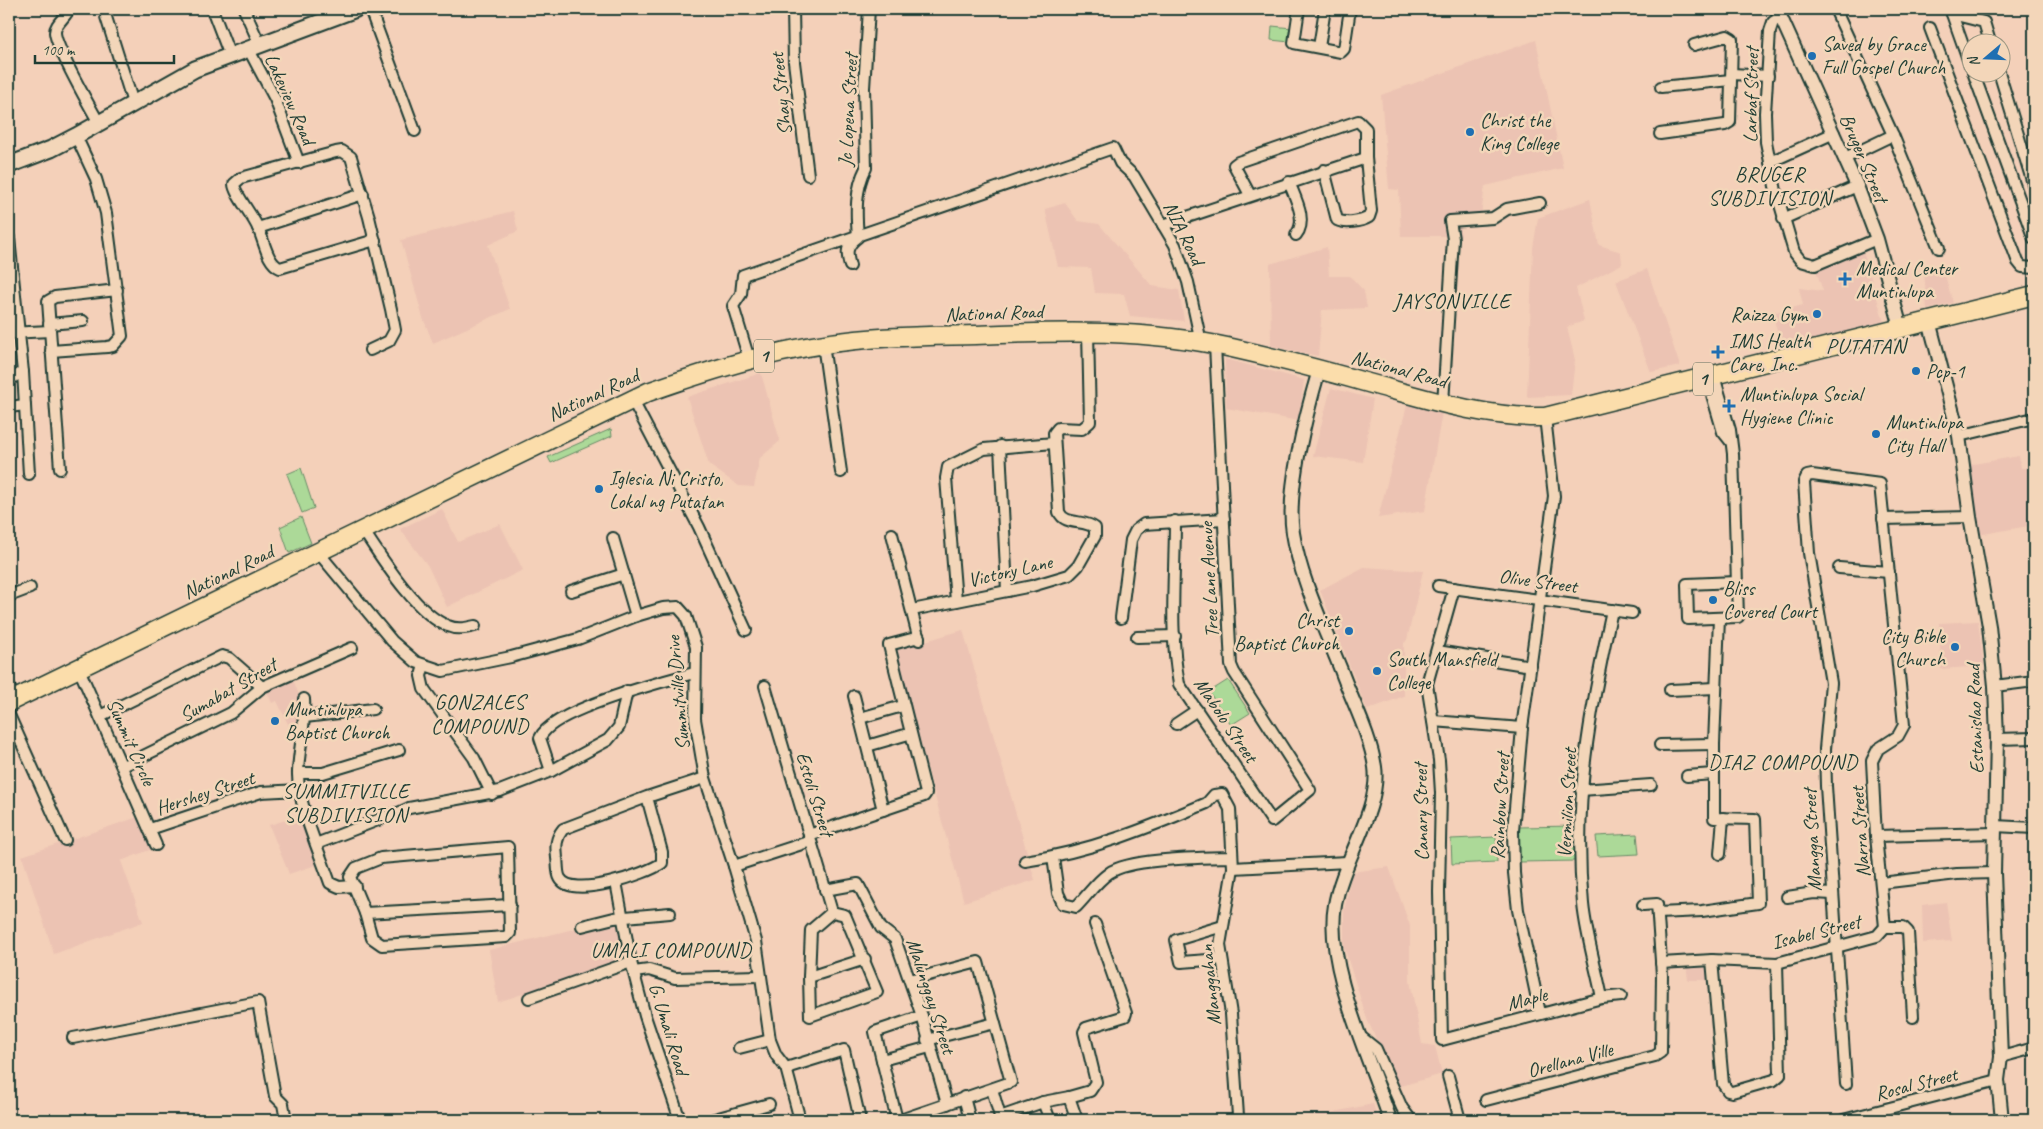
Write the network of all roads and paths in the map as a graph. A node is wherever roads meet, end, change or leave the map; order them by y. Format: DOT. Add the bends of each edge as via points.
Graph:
graph roads {
  1 [pos="69,9"];
  2 [pos="212,9"];
  3 [pos="244,9"];
  4 [pos="356,9"];
  5 [pos="370,9"];
  6 [pos="793,9"];
  7 [pos="870,9"];
  8 [pos="1299,9"];
  9 [pos="1325,9"];
  10 [pos="1350,9"];
  11 [pos="1835,9"];
  12 [pos="1779,13"];
  13 [pos="106,17"];
  14 [pos="1930,28"];
  15 [pos="1987,32"];
  16 [pos="1960,37"];
  17 [pos="1694,46"];
  18 [pos="254,47"];
  19 [pos="1319,47"];
  20 [pos="230,56"];
  21 [pos="1768,76"];
  22 [pos="1731,77"];
  23 [pos="1977,82"];
  24 [pos="2002,82"];
  25 [pos="1661,87"];
  26 [pos="133,103"];
  27 [pos="99,123"];
  28 [pos="415,131"];
  29 [pos="1834,133"];
  30 [pos="1660,134"];
  31 [pos="1893,135"];
  32 [pos="76,136"];
  33 [pos="1366,158"];
  34 [pos="1845,158"];
  35 [pos="1770,162"];
  36 [pos="299,163"];
  37 [pos="9,165"];
  38 [pos="1324,170"];
  39 [pos="808,175"];
  40 [pos="1289,182"];
  41 [pos="1857,186"];
  42 [pos="2034,187"];
  43 [pos="363,194"];
  44 [pos="1250,195"];
  45 [pos="1540,203"];
  46 [pos="1783,219"];
  47 [pos="1163,225"];
  48 [pos="258,228"];
  49 [pos="2033,233"];
  50 [pos="1296,234"];
  51 [pos="858,237"];
  52 [pos="9,238"];
  53 [pos="1877,239"];
  54 [pos="375,240"];
  55 [pos="1939,248"];
  56 [pos="10,261"];
  57 [pos="850,266"];
  58 [pos="2034,268"];
  59 [pos="117,290"];
  60 [pos="2034,295"];
  61 [pos="83,321"];
  62 [pos="1929,321"];
  63 [pos="49,328"];
  64 [pos="1901,328"];
  65 [pos="1088,331"];
  66 [pos="13,333"];
  67 [pos="1208,343"];
  68 [pos="823,344"];
  69 [pos="370,350"];
  70 [pos="51,351"];
  71 [pos="749,359"];
  72 [pos="1318,370"];
  73 [pos="22,372"];
  74 [pos="1710,377"];
  75 [pos="9,380"];
  76 [pos="632,399"];
  77 [pos="25,404"];
  78 [pos="1443,404"];
  79 [pos="9,406"];
  80 [pos="1545,417"];
  81 [pos="2034,418"];
  82 [pos="1959,436"];
  83 [pos="1054,443"];
  84 [pos="1000,446"];
  85 [pos="60,469"];
  86 [pos="841,472"];
  87 [pos="29,474"];
  88 [pos="1807,476"];
  89 [pos="1970,517"];
  90 [pos="1224,519"];
  91 [pos="1883,519"];
  92 [pos="1175,521"];
  93 [pos="363,530"];
  94 [pos="892,534"];
  95 [pos="613,538"];
  96 [pos="318,552"];
  97 [pos="1838,568"];
  98 [pos="1889,572"];
  99 [pos="624,574"];
  100 [pos="1736,582"];
  101 [pos="1438,586"];
  102 [pos="30,588"];
  103 [pos="1454,588"];
  104 [pos="570,591"];
  105 [pos="1007,591"];
  106 [pos="9,596"];
  107 [pos="1540,598"];
  108 [pos="956,601"];
  109 [pos="912,610"];
  110 [pos="1612,610"];
  111 [pos="1632,613"];
  112 [pos="636,616"];
  113 [pos="1121,618"];
  114 [pos="1718,618"];
  115 [pos="475,626"];
  116 [pos="746,630"];
  117 [pos="1175,636"];
  118 [pos="1137,637"];
  119 [pos="352,648"];
  120 [pos="1437,651"];
  121 [pos="424,665"];
  122 [pos="1531,666"];
  123 [pos="79,668"];
  124 [pos="694,673"];
  125 [pos="2034,680"];
  126 [pos="764,686"];
  127 [pos="1995,686"];
  128 [pos="262,687"];
  129 [pos="1716,688"];
  130 [pos="627,690"];
  131 [pos="1670,690"];
  132 [pos="854,696"];
  133 [pos="304,699"];
  134 [pos="10,701"];
  135 [pos="899,707"];
  136 [pos="373,709"];
  137 [pos="1197,710"];
  138 [pos="100,716"];
  139 [pos="306,717"];
  140 [pos="860,718"];
  141 [pos="1433,722"];
  142 [pos="1176,724"];
  143 [pos="1522,728"];
  144 [pos="905,735"];
  145 [pos="2034,738"];
  146 [pos="1997,739"];
  147 [pos="1714,744"];
  148 [pos="1660,745"];
  149 [pos="867,746"];
  150 [pos="398,750"];
  151 [pos="123,766"];
  152 [pos="551,771"];
  153 [pos="298,773"];
  154 [pos="1714,774"];
  155 [pos="1687,776"];
  156 [pos="705,778"];
  157 [pos="1651,784"];
  158 [pos="300,790"];
  159 [pos="1310,790"];
  160 [pos="1581,790"];
  161 [pos="492,794"];
  162 [pos="647,797"];
  163 [pos="883,810"];
  164 [pos="1723,818"];
  165 [pos="2034,828"];
  166 [pos="150,829"];
  167 [pos="1995,830"];
  168 [pos="1876,836"];
  169 [pos="810,838"];
  170 [pos="65,840"];
  171 [pos="316,844"];
  172 [pos="156,845"];
  173 [pos="1720,854"];
  174 [pos="1053,857"];
  175 [pos="1232,857"];
  176 [pos="1025,861"];
  177 [pos="1347,862"];
  178 [pos="734,866"];
  179 [pos="1233,868"];
  180 [pos="1994,873"];
  181 [pos="616,882"];
  182 [pos="1881,882"];
  183 [pos="355,886"];
  184 [pos="825,890"];
  185 [pos="1832,894"];
  186 [pos="1787,897"];
  187 [pos="510,905"];
  188 [pos="1643,905"];
  189 [pos="832,912"];
  190 [pos="365,913"];
  191 [pos="670,913"];
  192 [pos="1658,913"];
  193 [pos="622,917"];
  194 [pos="1095,924"];
  195 [pos="582,926"];
  196 [pos="1223,926"];
  197 [pos="1885,927"];
  198 [pos="1835,946"];
  199 [pos="1222,959"];
  200 [pos="865,960"];
  201 [pos="1712,960"];
  202 [pos="1661,963"];
  203 [pos="1777,963"];
  204 [pos="632,967"];
  205 [pos="760,976"];
  206 [pos="809,977"];
  207 [pos="910,980"];
  208 [pos="1621,996"];
  209 [pos="528,998"];
  210 [pos="1602,998"];
  211 [pos="1540,1014"];
  212 [pos="922,1016"];
  213 [pos="1913,1017"];
  214 [pos="995,1023"];
  215 [pos="1361,1037"];
  216 [pos="73,1038"];
  217 [pos="770,1040"];
  218 [pos="1442,1040"];
  219 [pos="928,1043"];
  220 [pos="738,1048"];
  221 [pos="2034,1048"];
  222 [pos="2001,1057"];
  223 [pos="882,1060"];
  224 [pos="786,1068"];
  225 [pos="1448,1076"];
  226 [pos="1998,1080"];
  227 [pos="1846,1084"];
  228 [pos="992,1089"];
  229 [pos="1069,1096"];
  230 [pos="964,1097"];
  231 [pos="1486,1100"];
  232 [pos="1044,1102"];
  233 [pos="769,1104"];
  234 [pos="947,1104"];
  235 [pos="1015,1116"];
  236 [pos="1000,1118"];
  237 [pos="286,1120"];
  238 [pos="680,1120"];
  239 [pos="711,1120"];
  240 [pos="800,1120"];
  241 [pos="860,1120"];
  242 [pos="899,1120"];
  243 [pos="970,1120"];
  244 [pos="1050,1120"];
  245 [pos="1078,1120"];
  246 [pos="1234,1120"];
  247 [pos="1390,1120"];
  248 [pos="1411,1120"];
  249 [pos="1460,1120"];
  250 [pos="1843,1120"];
  251 [pos="2002,1120"];
  1 -- 27 [label="street" via="56,28 56,38"];
  2 -- 20 [label="street"];
  3 -- 18 [label="street, Lakeview Road"];
  4 -- 18 [label="main road"];
  5 -- 28 [label="street"];
  6 -- 39 [label="street, Shay Street" via="794,62"];
  7 -- 51 [label="street, Jc Lopena Street" via="864,88 866,168 857,195"];
  8 -- 19 [label="street" via="1294,43"];
  9 -- 19 [label="street"];
  10 -- 19 [label="street" via="1344,50"];
  11 -- 31 [label="street"];
  12 -- 21 [label="street, Larbaf Street" via="1770,31"];
  12 -- 29 [label="street, Bruger Street"];
  13 -- 26 [label="street"];
  14 -- 58 [label="street" via="2018,262 2022,267"];
  15 -- 16 [label="street" via="1984,22 1952,14"];
  17 -- 22 [label="street" via="1729,37 1732,42"];
  18 -- 20 [label="main road"];
  18 -- 36 [label="street, Lakeview Road"];
  20 -- 26 [label="main road" via="188,72"];
  21 -- 22 [label="street"];
  21 -- 35 [label="street, Larbaf Street" via="1765,113"];
  22 -- 25 [label="street"];
  22 -- 30 [label="street" via="1729,123"];
  23 -- 49 [label="street"];
  24 -- 42 [label="street"];
  26 -- 27 [label="main road"];
  27 -- 32 [label="main road"];
  29 -- 34 [label="street, Bruger Street"];
  29 -- 35 [label="street"];
  31 -- 34 [label="street"];
  31 -- 55 [label="street"];
  32 -- 37 [label="main road"];
  32 -- 59 [label="street" via="101,194"];
  33 -- 38 [label="street"];
  33 -- 38 [label="street" via="1371,211 1363,220 1337,220"];
  33 -- 44 [label="street" via="1366,129 1358,121 1350,123 1238,162 1234,165 1235,170"];
  34 -- 41 [label="street, Bruger Street"];
  35 -- 46 [label="street, Larbaf Street"];
  36 -- 43 [label="street" via="336,152 347,153 354,163"];
  36 -- 48 [label="street" via="241,178 234,184"];
  38 -- 40 [label="street"];
  40 -- 44 [label="street"];
  40 -- 50 [label="street" via="1302,221"];
  41 -- 46 [label="street"];
  41 -- 53 [label="street, Bruger Street"];
  43 -- 48 [label="street"];
  43 -- 54 [label="street"];
  44 -- 47 [label="street"];
  45 -- 78 [label="street" via="1507,209 1493,218 1450,221 1453,239"];
  46 -- 53 [label="street, Larbaf Street" via="1791,246 1801,262 1815,265"];
  47 -- 51 [label="street, NIA Road" via="1113,148"];
  47 -- 67 [label="street, NIA Road" via="1183,264"];
  48 -- 54 [label="street" via="276,267 284,268"];
  51 -- 57 [label="street, Jc Lopena Street" via="848,248"];
  51 -- 71 [label="street" via="743,275 741,294 733,306"];
  52 -- 56 [label="street"];
  53 -- 64 [label="street, Bruger Street"];
  54 -- 69 [label="street" via="395,330 389,341"];
  56 -- 66 [label="street"];
  59 -- 63 [label="street" via="50,299"];
  59 -- 70 [label="street" via="123,330 119,341 106,347"];
  60 -- 62 [label="highway, National Road / 1"];
  61 -- 63 [label="street"];
  62 -- 64 [label="highway, National Road / 1"];
  62 -- 82 [label="street, Estanislao Road"];
  63 -- 66 [label="street"];
  63 -- 70 [label="street"];
  64 -- 74 [label="highway, National Road / 1"];
  65 -- 67 [label="highway, National Road / 1"];
  65 -- 68 [label="highway, National Road / 1" via="880,338"];
  65 -- 83 [label="street" via="1090,422 1082,429 1056,429"];
  66 -- 73 [label="street"];
  67 -- 72 [label="highway, National Road / 1"];
  67 -- 90 [label="street, Tree Lane Avenue"];
  68 -- 71 [label="highway, National Road / 1"];
  68 -- 86 [label="street"];
  70 -- 85 [label="street"];
  71 -- 76 [label="highway, National Road / 1"];
  72 -- 78 [label="highway, National Road / 1"];
  72 -- 177 [label="street" via="1307,409 1291,512 1298,555 1368,741 1375,768 1375,791"];
  73 -- 75 [label="street"];
  73 -- 77 [label="street"];
  74 -- 80 [label="highway, National Road / 1"];
  74 -- 100 [label="street" via="1730,430 1734,466"];
  76 -- 93 [label="highway, National Road / 1"];
  76 -- 116 [label="street" via="699,528"];
  77 -- 79 [label="street"];
  77 -- 87 [label="street"];
  78 -- 80 [label="highway, National Road / 1" via="1518,417"];
  80 -- 107 [label="street, Rainbow Street" via="1554,496"];
  81 -- 82 [label="street"];
  82 -- 89 [label="street, Estanislao Road"];
  83 -- 84 [label="street"];
  83 -- 105 [label="street, Victory Lane" via="1058,512 1066,520 1096,528 1095,536 1069,575"];
  84 -- 105 [label="street"];
  84 -- 108 [label="street" via="964,458 948,467 946,472"];
  88 -- 91 [label="street, Narra Street" via="1880,484"];
  88 -- 185 [label="street, Mangga Street" via="1804,482 1809,553 1831,683 1825,749"];
  89 -- 91 [label="street"];
  89 -- 127 [label="street, Estanislao Road" via="1989,626"];
  90 -- 92 [label="street"];
  90 -- 159 [label="street, Tree Lane Avenue" via="1231,665"];
  91 -- 98 [label="street, Narra Street"];
  92 -- 113 [label="street" via="1144,524 1133,534"];
  92 -- 117 [label="street, Mabolo Street"];
  93 -- 96 [label="highway, National Road / 1"];
  93 -- 115 [label="street" via="426,611 445,625"];
  94 -- 109 [label="street"];
  95 -- 99 [label="street"];
  96 -- 121 [label="street, Summitville Drive" via="392,641"];
  96 -- 123 [label="highway, National Road / 1"];
  97 -- 98 [label="street"];
  98 -- 168 [label="street, Narra Street" via="1904,725 1898,736 1878,749 1872,761"];
  99 -- 104 [label="street"];
  99 -- 112 [label="street"];
  100 -- 114 [label="street" via="1738,617"];
  100 -- 114 [label="street" via="1687,584 1688,619"];
  101 -- 103 [label="street, Olive Street"];
  102 -- 106 [label="street"];
  103 -- 107 [label="street, Olive Street"];
  103 -- 120 [label="street, Canary Street"];
  105 -- 108 [label="street, Victory Lane"];
  107 -- 110 [label="street, Olive Street"];
  107 -- 122 [label="street, Rainbow Street"];
  108 -- 109 [label="street, Victory Lane"];
  109 -- 163 [label="street" via="919,639 889,645 926,793"];
  110 -- 111 [label="street, Olive Street"];
  110 -- 160 [label="street, Vermilion Street" via="1591,706"];
  112 -- 121 [label="street, Summitville Drive" via="578,639 511,658 443,671"];
  112 -- 124 [label="street, Summitville Drive" via="663,608 678,608 686,616 696,648"];
  114 -- 129 [label="street"];
  117 -- 118 [label="street"];
  117 -- 137 [label="street, Mabolo Street" via="1179,684"];
  119 -- 128 [label="street, Sumabat Street"];
  120 -- 122 [label="street"];
  120 -- 141 [label="street, Canary Street" via="1428,684"];
  121 -- 161 [label="street" via="421,676 424,689 474,758"];
  122 -- 143 [label="street, Rainbow Street"];
  123 -- 134 [label="highway, National Road / 1"];
  123 -- 138 [label="street, Summit Circle"];
  124 -- 130 [label="street"];
  124 -- 156 [label="street, Summitville Drive" via="694,719"];
  125 -- 127 [label="street"];
  126 -- 169 [label="street, Estoli Street"];
  127 -- 146 [label="street, Estanislao Road"];
  128 -- 138 [label="street" via="229,658 222,656"];
  128 -- 151 [label="street, Sumabat Street" via="231,713"];
  129 -- 131 [label="street"];
  129 -- 147 [label="street"];
  130 -- 152 [label="street" via="619,727 608,740"];
  130 -- 152 [label="street" via="546,729 540,738"];
  132 -- 140 [label="street"];
  133 -- 139 [label="street"];
  134 -- 170 [label="street"];
  135 -- 140 [label="street"];
  136 -- 139 [label="street"];
  137 -- 142 [label="street"];
  137 -- 159 [label="street, Mabolo Street" via="1272,821"];
  138 -- 151 [label="street, Summit Circle"];
  139 -- 153 [label="street"];
  140 -- 149 [label="street"];
  141 -- 143 [label="street"];
  141 -- 218 [label="street, Canary Street" via="1441,793"];
  143 -- 211 [label="street, Rainbow Street" via="1513,831 1514,873 1518,910"];
  144 -- 149 [label="street"];
  145 -- 146 [label="street"];
  146 -- 167 [label="street, Estanislao Road"];
  147 -- 148 [label="street"];
  147 -- 154 [label="street"];
  149 -- 163 [label="street"];
  150 -- 153 [label="street" via="323,773"];
  151 -- 166 [label="street, Summit Circle"];
  152 -- 161 [label="street"];
  153 -- 158 [label="street"];
  154 -- 155 [label="street"];
  154 -- 164 [label="street" via="1714,818"];
  156 -- 162 [label="street"];
  156 -- 178 [label="street, Summitville Drive"];
  157 -- 160 [label="street"];
  158 -- 166 [label="street, Hershey Street" via="261,792"];
  158 -- 171 [label="street"];
  160 -- 210 [label="street, Vermilion Street" via="1579,841 1583,906"];
  161 -- 171 [label="street" via="409,808"];
  162 -- 181 [label="street" via="662,862"];
  162 -- 181 [label="street" via="563,829 558,835 559,878 566,884 575,887"];
  163 -- 169 [label="street"];
  164 -- 173 [label="street"];
  164 -- 192 [label="street" via="1755,819 1758,903"];
  165 -- 167 [label="street"];
  166 -- 172 [label="street, Summit Circle"];
  167 -- 168 [label="street"];
  167 -- 180 [label="street, Estanislao Road"];
  168 -- 182 [label="street, Narra Street"];
  169 -- 178 [label="street"];
  169 -- 184 [label="street, Estoli Street"];
  171 -- 183 [label="street" via="330,883 339,887"];
  174 -- 175 [label="street" via="1058,893 1063,904 1069,907 1076,906 1104,877 1116,870 1166,859"];
  174 -- 175 [label="street, Manggahan" via="1125,837 1222,794 1230,809"];
  174 -- 176 [label="street"];
  175 -- 179 [label="street, Manggahan"];
  177 -- 179 [label="street"];
  177 -- 215 [label="street" via="1335,904 1332,936"];
  178 -- 205 [label="street, Summitville Drive" via="756,941"];
  179 -- 196 [label="street, Manggahan"];
  180 -- 182 [label="street"];
  180 -- 222 [label="street, Estanislao Road"];
  181 -- 193 [label="street, G. Umali Road"];
  182 -- 197 [label="street, Narra Street"];
  183 -- 187 [label="street" via="350,877 352,872 381,858 508,846"];
  183 -- 190 [label="street"];
  184 -- 189 [label="street, Estoli Street"];
  184 -- 207 [label="street, Malunggay Street" via="858,884 879,926 895,939"];
  185 -- 186 [label="street"];
  185 -- 198 [label="street, Mangga Street"];
  187 -- 190 [label="street"];
  187 -- 190 [label="street" via="510,933 506,937 392,945 382,945 372,938"];
  188 -- 192 [label="street" via="1657,904"];
  189 -- 200 [label="street" via="845,915"];
  189 -- 206 [label="street" via="811,930"];
  191 -- 193 [label="street"];
  192 -- 202 [label="street"];
  193 -- 195 [label="street"];
  193 -- 204 [label="street, G. Umali Road"];
  194 -- 229 [label="street" via="1126,1016 1086,1028 1084,1032 1096,1082 1090,1091"];
  196 -- 199 [label="street, Manggahan"];
  196 -- 199 [label="street" via="1176,940 1181,962"];
  197 -- 198 [label="street, Isabel Street" via="1877,936"];
  197 -- 213 [label="street" via="1903,927 1908,932"];
  198 -- 203 [label="street, Isabel Street"];
  198 -- 227 [label="street, Mangga Street"];
  199 -- 246 [label="street, Manggahan" via="1231,1014 1238,1116"];
  200 -- 206 [label="street"];
  200 -- 206 [label="street" via="877,992 810,1016"];
  201 -- 202 [label="street, Isabel Street"];
  201 -- 203 [label="street, Isabel Street"];
  201 -- 203 [label="street" via="1723,1084 1728,1092 1774,1080 1780,1075"];
  202 -- 231 [label="street, Orellana Ville" via="1661,1052"];
  204 -- 205 [label="street" via="675,978"];
  204 -- 209 [label="street"];
  204 -- 238 [label="street, G. Umali Road"];
  205 -- 217 [label="street, Summitville Drive"];
  207 -- 212 [label="street, Malunggay Street"];
  207 -- 214 [label="street" via="978,962"];
  208 -- 210 [label="street, Maple"];
  210 -- 211 [label="street, Maple"];
  211 -- 218 [label="street, Maple"];
  212 -- 219 [label="street, Malunggay Street"];
  212 -- 223 [label="street" via="875,1032"];
  214 -- 219 [label="street"];
  214 -- 228 [label="street" via="1011,1082"];
  215 -- 247 [label="street"];
  215 -- 248 [label="street" via="1376,1049 1402,1108"];
  216 -- 237 [label="street" via="258,1002 275,1096 283,1104"];
  217 -- 220 [label="street"];
  217 -- 224 [label="street, Summitville Drive"];
  219 -- 223 [label="street"];
  219 -- 234 [label="street, Malunggay Street"];
  221 -- 222 [label="street"];
  222 -- 226 [label="street, Estanislao Road"];
  223 -- 242 [label="street"];
  224 -- 240 [label="street, Summitville Drive"];
  224 -- 241 [label="street" via="844,1050"];
  225 -- 249 [label="street"];
  226 -- 250 [label="street, Rosal Street"];
  226 -- 251 [label="street, Estanislao Road"];
  228 -- 230 [label="street"];
  228 -- 236 [label="street"];
  229 -- 232 [label="street"];
  229 -- 245 [label="street"];
  230 -- 234 [label="street"];
  230 -- 243 [label="street"];
  232 -- 235 [label="street"];
  232 -- 244 [label="street"];
  233 -- 239 [label="street"];
  234 -- 242 [label="street"];
  235 -- 236 [label="street"];
}
